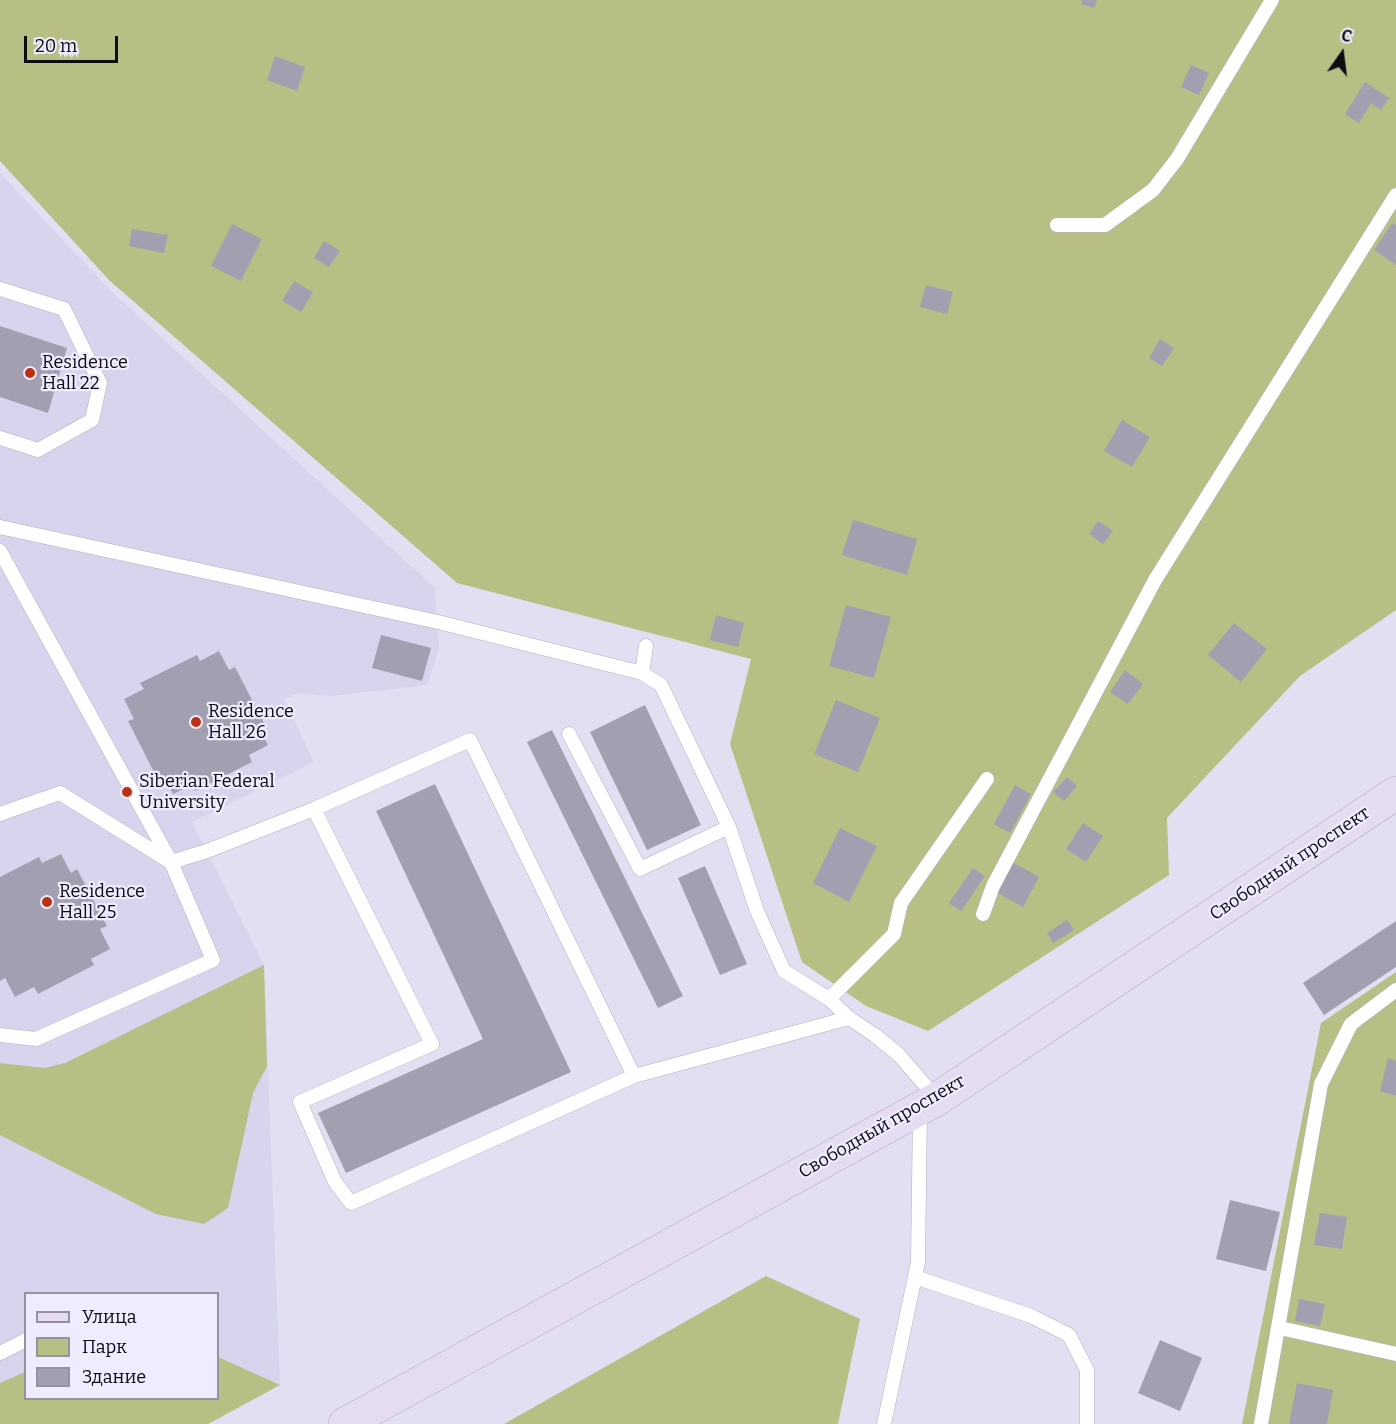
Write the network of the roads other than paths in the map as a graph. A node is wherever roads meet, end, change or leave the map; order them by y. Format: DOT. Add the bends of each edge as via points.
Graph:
graph roads {
  1 [pos="1272,0"];
  2 [pos="1396,195"];
  3 [pos="1057,225"];
  4 [pos="0,289"];
  5 [pos="0,438"];
  6 [pos="0,527"];
  7 [pos="0,551"];
  8 [pos="646,646"];
  9 [pos="642,673"];
  10 [pos="569,734"];
  11 [pos="987,779"];
  12 [pos="1396,794"];
  13 [pos="314,809"];
  14 [pos="0,814"];
  15 [pos="729,827"];
  16 [pos="171,862"];
  17 [pos="983,914"];
  18 [pos="1396,990"];
  19 [pos="829,999"];
  20 [pos="849,1018"];
  21 [pos="0,1035"];
  22 [pos="634,1076"];
  23 [pos="929,1103"];
  24 [pos="915,1277"];
  25 [pos="1280,1328"];
  26 [pos="24,1341"];
  27 [pos="0,1353"];
  28 [pos="1396,1354"];
  29 [pos="345,1424"];
  30 [pos="884,1424"];
  31 [pos="1087,1424"];
  32 [pos="1261,1424"];
  1 -- 3 [label="lane" via="1177,159 1153,190 1105,225"];
  2 -- 17 [label="lane" via="1155,580 993,886"];
  4 -- 5 [label="lane" via="64,309 100,384 92,420 38,450"];
  6 -- 9 [label="lane" via="438,622"];
  7 -- 16 [label="lane"];
  8 -- 9 [label="lane"];
  9 -- 15 [label="lane" via="661,686"];
  10 -- 15 [label="lane" via="640,869"];
  11 -- 19 [label="lane" via="901,903 894,934"];
  12 -- 23 [label="main road, Свободный проспект"];
  13 -- 16 [label="lane"];
  13 -- 22 [label="lane" via="470,740"];
  13 -- 22 [label="lane" via="432,1044 300,1102 335,1182 351,1203"];
  14 -- 16 [label="lane" via="60,792"];
  15 -- 19 [label="lane" via="757,911 784,971"];
  16 -- 21 [label="lane" via="213,960 36,1039"];
  18 -- 25 [label="lane" via="1351,1024 1321,1084"];
  19 -- 20 [label="lane"];
  20 -- 22 [label="lane"];
  20 -- 23 [label="lane" via="899,1055"];
  23 -- 24 [label="lane"];
  23 -- 29 [label="main road, Свободный проспект"];
  24 -- 30 [label="lane"];
  24 -- 31 [label="lane" via="1031,1316 1069,1335 1087,1370"];
  25 -- 28 [label="lane"];
  25 -- 32 [label="lane"];
  26 -- 27 [label="lane"];
}
